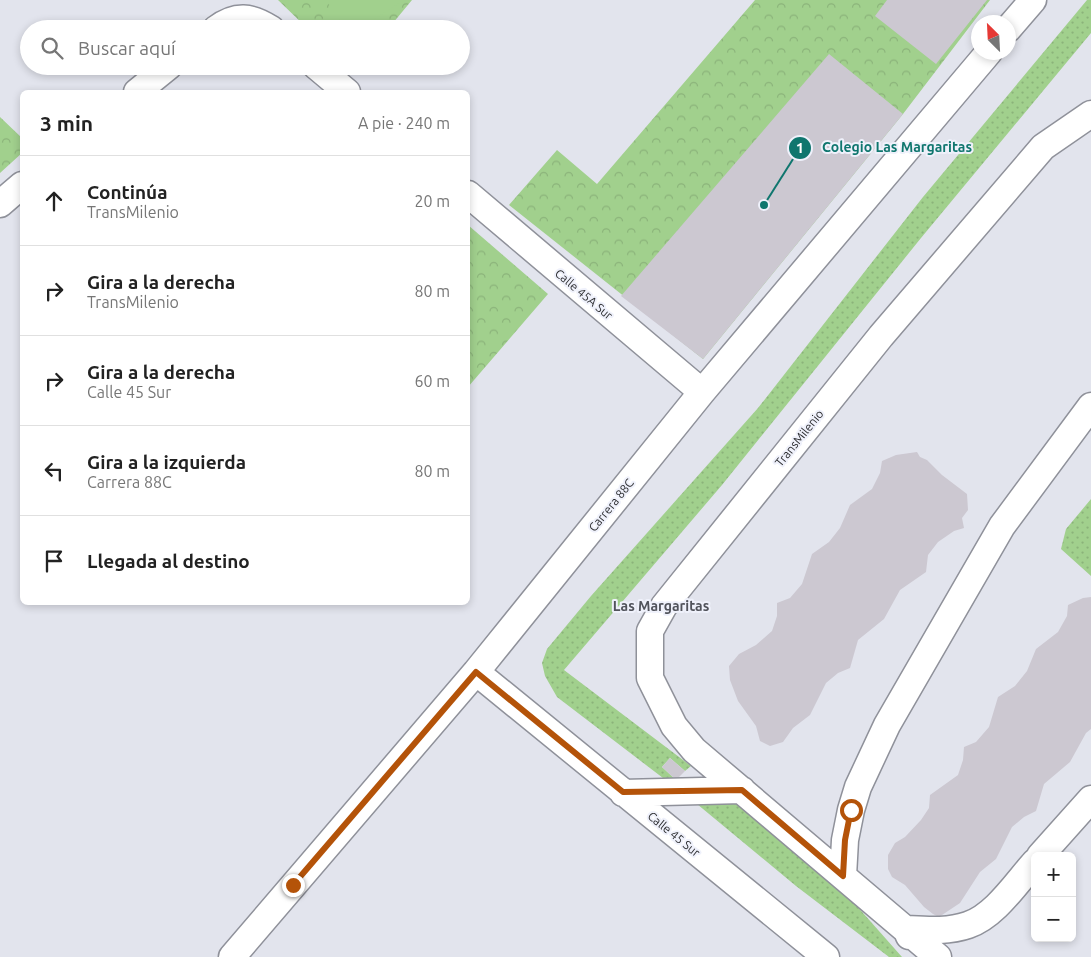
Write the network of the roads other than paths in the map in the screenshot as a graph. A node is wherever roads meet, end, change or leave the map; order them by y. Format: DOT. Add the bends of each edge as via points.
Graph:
graph roads {
  1 [pos="1033,0"];
  2 [pos="231,20"];
  3 [pos="253,20"];
  4 [pos="1016,20"];
  5 [pos="982,60"];
  6 [pos="158,75"];
  7 [pos="327,75"];
  8 [pos="139,90"];
  9 [pos="345,90"];
  10 [pos="1091,114"];
  11 [pos="20,187"];
  12 [pos="470,196"];
  13 [pos="0,204"];
  14 [pos="702,392"];
  15 [pos="1091,406"];
  16 [pos="476,672"];
  17 [pos="742,790"];
  18 [pos="623,792"];
  19 [pos="1091,799"];
  20 [pos="1044,852"];
  21 [pos="1031,866"];
  22 [pos="843,876"];
  23 [pos="906,930"];
  24 [pos="232,957"];
  25 [pos="826,957"];
  26 [pos="918,957"];
  27 [pos="938,957"];
  1 -- 4 [label="street"];
  2 -- 3 [label="street" via="247,17"];
  5 -- 14 [label="street, Carrera 88C"];
  6 -- 8 [label="street"];
  7 -- 9 [label="street"];
  10 -- 17 [label="street, TransMilenio" via="1043,147 881,336 664,606 650,631 650,678 674,726 694,750"];
  11 -- 13 [label="street"];
  12 -- 14 [label="street, Calle 45A Sur"];
  14 -- 16 [label="street, Carrera 88C"];
  15 -- 22 [label="street" via="1002,526 887,725 858,787 851,810"];
  16 -- 18 [label="street, Calle 45 Sur"];
  16 -- 24 [label="street, Carrera 88C"];
  17 -- 18 [label="street"];
  17 -- 22 [label="street, TransMilenio"];
  18 -- 25 [label="street, Calle 45 Sur"];
  19 -- 20 [label="street"];
  21 -- 23 [label="street" via="992,910 968,925 941,930"];
  22 -- 23 [label="street, TransMilenio"];
  23 -- 26 [label="street"];
  23 -- 27 [label="street, TransMilenio"];
}
